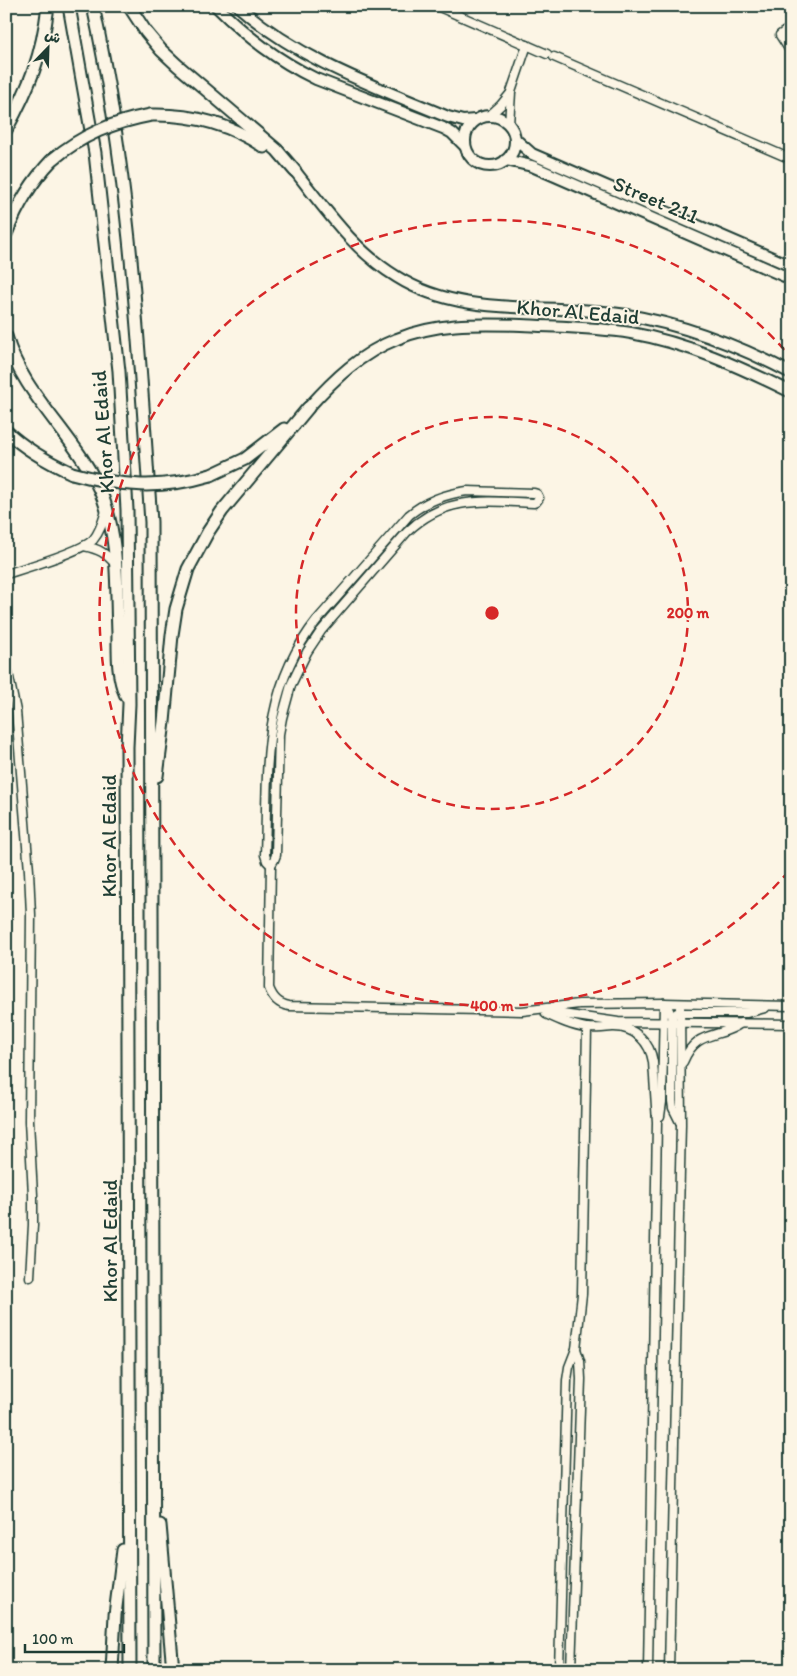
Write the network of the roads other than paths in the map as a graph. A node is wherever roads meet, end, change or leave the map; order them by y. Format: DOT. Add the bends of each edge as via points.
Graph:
graph roads {
  1 [pos="48,6"];
  2 [pos="69,6"];
  3 [pos="93,6"];
  4 [pos="129,6"];
  5 [pos="216,6"];
  6 [pos="238,6"];
  7 [pos="437,6"];
  8 [pos="791,27"];
  9 [pos="527,45"];
  10 [pos="791,52"];
  11 [pos="511,92"];
  12 [pos="489,116"];
  13 [pos="475,120"];
  14 [pos="509,125"];
  15 [pos="6,130"];
  16 [pos="515,139"];
  17 [pos="465,146"];
  18 [pos="791,159"];
  19 [pos="506,160"];
  20 [pos="295,171"];
  21 [pos="6,234"];
  22 [pos="791,266"];
  23 [pos="791,278"];
  24 [pos="6,336"];
  25 [pos="791,373"];
  26 [pos="791,392"];
  27 [pos="308,408"];
  28 [pos="6,431"];
  29 [pos="106,510"];
  30 [pos="84,546"];
  31 [pos="116,565"];
  32 [pos="6,572"];
  33 [pos="6,663"];
  34 [pos="129,704"];
  35 [pos="151,809"];
  36 [pos="271,865"];
  37 [pos="664,1003"];
  38 [pos="680,1004"];
  39 [pos="769,1006"];
  40 [pos="791,1006"];
  41 [pos="522,1011"];
  42 [pos="680,1013"];
  43 [pos="546,1014"];
  44 [pos="675,1019"];
  45 [pos="664,1022"];
  46 [pos="741,1023"];
  47 [pos="791,1024"];
  48 [pos="587,1028"];
  49 [pos="681,1068"];
  50 [pos="658,1122"];
  51 [pos="681,1124"];
  52 [pos="30,1277"];
  53 [pos="576,1349"];
  54 [pos="154,1471"];
  55 [pos="128,1503"];
  56 [pos="112,1670"];
  57 [pos="130,1670"];
  58 [pos="154,1670"];
  59 [pos="173,1670"];
  60 [pos="559,1670"];
  61 [pos="571,1670"];
  62 [pos="648,1670"];
  63 [pos="669,1670"];
  1 -- 15 [label="highway" via="45,32 29,87"];
  2 -- 34 [label="highway, Khor Al Edaid" via="95,153 119,371 127,510"];
  3 -- 35 [label="highway, Khor Al Edaid" via="118,147 142,380 151,522"];
  4 -- 20 [label="highway" via="161,50 277,150"];
  5 -- 17 [label="main road" via="257,44 302,72 443,128"];
  6 -- 13 [label="main road" via="278,38 322,63 448,117"];
  7 -- 9 [label="street"];
  8 -- 10 [label="street" via="780,35"];
  9 -- 11 [label="street"];
  9 -- 18 [label="street"];
  11 -- 12 [label="street"];
  11 -- 14 [label="street"];
  12 -- 13 [label="main road"];
  12 -- 14 [label="main road" via="502,119"];
  13 -- 17 [label="main road" via="466,132"];
  14 -- 16 [label="main road"];
  16 -- 19 [label="main road"];
  16 -- 22 [label="main road, Street 211" via="532,154"];
  17 -- 19 [label="main road" via="480,164 494,165"];
  19 -- 23 [label="main road, Street 211" via="532,166"];
  20 -- 21 [label="highway, bridge" via="268,149 229,128 177,115 133,118 103,127 52,160 29,188"];
  20 -- 25 [label="main road, Khor Al Edaid" via="346,235 380,266 417,288 454,301 475,304 604,312 659,321 727,342"];
  24 -- 29 [label="highway" via="17,366 86,466"];
  26 -- 27 [label="main road, Khor Al Edaid" via="682,345 632,334 594,329 460,324 397,339 358,360"];
  27 -- 28 [label="highway, bridge" via="245,459 211,475 179,484 151,486 107,482 72,473 26,448"];
  27 -- 35 [label="highway" via="222,511 188,569 172,634 164,722"];
  29 -- 30 [label="street" via="96,536"];
  29 -- 31 [label="highway"];
  30 -- 31 [label="street" via="105,553"];
  30 -- 32 [label="street"];
  31 -- 34 [label="highway" via="119,675"];
  33 -- 52 [label="street" via="16,711 29,871 29,1121 33,1195"];
  34 -- 55 [label="highway, Khor Al Edaid"];
  35 -- 54 [label="highway, Khor Al Edaid"];
  36 -- 36 [label="street" via="276,855 280,726 291,685 314,641 407,532 424,517 444,507 466,502 536,502 537,494 467,492 448,494 422,505 404,521 308,632 287,671 270,728 265,855"];
  36 -- 41 [label="street" via="269,983 271,994 278,1002 289,1006"];
  37 -- 38 [label="street"];
  37 -- 41 [label="street" via="572,1004"];
  37 -- 44 [label="street"];
  37 -- 45 [label="street"];
  38 -- 39 [label="street"];
  38 -- 42 [label="street"];
  39 -- 40 [label="street"];
  39 -- 42 [label="street" via="747,1013"];
  41 -- 43 [label="street"];
  42 -- 44 [label="street"];
  43 -- 45 [label="street" via="612,1022"];
  43 -- 48 [label="street"];
  44 -- 45 [label="street"];
  44 -- 46 [label="street"];
  44 -- 49 [label="street"];
  44 -- 51 [label="street" via="672,1101"];
  45 -- 50 [label="street" via="662,1102"];
  46 -- 47 [label="street"];
  46 -- 49 [label="street" via="698,1040 685,1056"];
  48 -- 50 [label="street" via="622,1028 646,1042 654,1062"];
  48 -- 53 [label="street" via="582,1294"];
  49 -- 51 [label="street"];
  50 -- 62 [label="street"];
  51 -- 63 [label="street"];
  53 -- 60 [label="street" via="567,1380"];
  53 -- 61 [label="street" via="581,1379"];
  54 -- 58 [label="highway, Khor Al Edaid"];
  54 -- 59 [label="highway"];
  55 -- 56 [label="highway"];
  55 -- 57 [label="highway, Khor Al Edaid"];
}
